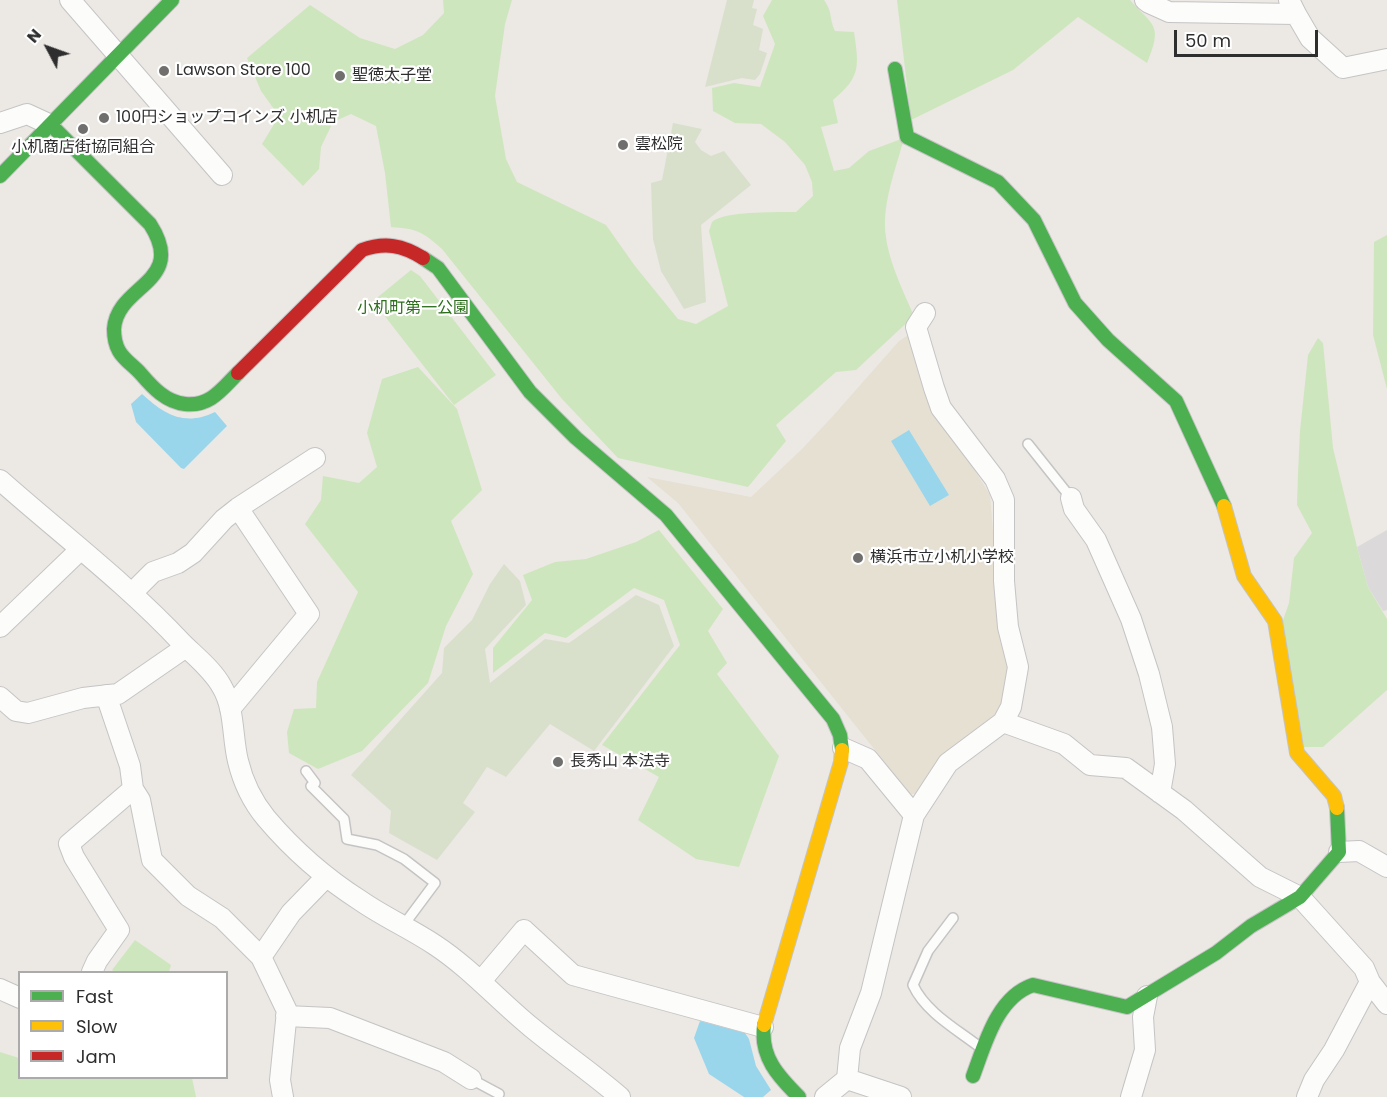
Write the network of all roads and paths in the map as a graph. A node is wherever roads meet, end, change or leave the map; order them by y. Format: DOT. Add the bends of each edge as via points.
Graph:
graph roads {
  1 [pos="70,0"];
  2 [pos="172,0"];
  3 [pos="1145,0"];
  4 [pos="1293,7"];
  5 [pos="116,55"];
  6 [pos="1387,58"];
  7 [pos="895,69"];
  8 [pos="0,123"];
  9 [pos="51,125"];
  10 [pos="222,175"];
  11 [pos="0,176"];
  12 [pos="925,313"];
  13 [pos="1029,444"];
  14 [pos="315,458"];
  15 [pos="0,480"];
  16 [pos="1071,498"];
  17 [pos="238,508"];
  18 [pos="80,550"];
  19 [pos="132,593"];
  20 [pos="0,627"];
  21 [pos="186,647"];
  22 [pos="106,695"];
  23 [pos="0,697"];
  24 [pos="230,709"];
  25 [pos="1003,722"];
  26 [pos="843,748"];
  27 [pos="306,771"];
  28 [pos="133,789"];
  29 [pos="1160,793"];
  30 [pos="914,815"];
  31 [pos="1339,852"];
  32 [pos="1387,867"];
  33 [pos="326,877"];
  34 [pos="1300,897"];
  35 [pos="953,918"];
  36 [pos="403,927"];
  37 [pos="261,957"];
  38 [pos="92,971"];
  39 [pos="481,981"];
  40 [pos="1370,982"];
  41 [pos="0,989"];
  42 [pos="1147,996"];
  43 [pos="18,997"];
  44 [pos="1387,1004"];
  45 [pos="286,1016"];
  46 [pos="763,1027"];
  47 [pos="983,1049"];
  48 [pos="973,1076"];
  49 [pos="471,1079"];
  50 [pos="847,1088"];
  51 [pos="499,1094"];
  52 [pos="283,1097"];
  53 [pos="620,1097"];
  54 [pos="799,1097"];
  55 [pos="825,1097"];
  56 [pos="901,1097"];
  57 [pos="1131,1097"];
  58 [pos="1307,1097"];
  1 -- 5 [label="street"];
  2 -- 5 [label="street"];
  3 -- 4 [label="street" via="1169,12"];
  4 -- 6 [label="street" via="1310,38 1343,68"];
  5 -- 9 [label="street"];
  5 -- 10 [label="street"];
  7 -- 31 [label="street" via="907,136 998,182 1034,220 1075,303 1108,340 1176,401 1222,497 1244,576 1275,621 1297,753 1334,796"];
  8 -- 9 [label="street" via="27,114"];
  9 -- 11 [label="street"];
  9 -- 26 [label="street" via="156,233 160,263 120,309 114,329 118,351 163,396 193,405 212,399 362,250 379,244 413,252 438,268 530,392 576,438 666,515 833,719"];
  12 -- 25 [label="street" via="916,327 942,408 995,478 1004,500 1004,581 1008,627 1018,668 1011,707"];
  13 -- 16 [label="lane"];
  14 -- 17 [label="street"];
  15 -- 18 [label="street"];
  16 -- 29 [label="street" via="1074,509 1096,540 1131,619 1149,674 1162,727 1165,764"];
  17 -- 19 [label="street" via="193,553 153,572"];
  17 -- 24 [label="street" via="309,614"];
  18 -- 19 [label="street"];
  18 -- 20 [label="street"];
  19 -- 21 [label="street"];
  21 -- 22 [label="street" via="118,694"];
  21 -- 24 [label="street" via="222,687"];
  22 -- 23 [label="street" via="28,713 16,711"];
  22 -- 28 [label="street" via="130,766"];
  24 -- 33 [label="street" via="247,790 265,816"];
  25 -- 29 [label="street" via="1064,744 1090,765 1126,768"];
  25 -- 30 [label="street" via="948,764"];
  26 -- 30 [label="street" via="868,759"];
  26 -- 46 [label="street"];
  27 -- 36 [label="lane" via="315,783 311,786 344,819 346,839 377,845 404,859 435,883"];
  28 -- 37 [label="street" via="140,800 152,860 188,896 222,918"];
  28 -- 38 [label="street" via="69,844 118,930"];
  29 -- 34 [label="street" via="1260,877"];
  30 -- 50 [label="street" via="871,993 850,1048"];
  31 -- 32 [label="street" via="1359,851"];
  31 -- 34 [label="street"];
  33 -- 36 [label="street"];
  33 -- 37 [label="street" via="291,913"];
  34 -- 40 [label="street" via="1364,968"];
  34 -- 42 [label="street"];
  35 -- 47 [label="lane" via="928,951 913,985 929,1008"];
  36 -- 39 [label="street" via="435,945"];
  37 -- 45 [label="street"];
  39 -- 46 [label="street" via="524,930 573,975"];
  39 -- 53 [label="street" via="531,1027"];
  40 -- 44 [label="street"];
  40 -- 58 [label="street"];
  41 -- 43 [label="street"];
  42 -- 47 [label="street" via="1127,1007 1026,986 1016,992"];
  42 -- 57 [label="street" via="1143,1017 1145,1050"];
  45 -- 49 [label="street" via="330,1018 444,1062"];
  45 -- 52 [label="street" via="280,1080"];
  46 -- 54 [label="street" via="762,1044 773,1071"];
  47 -- 48 [label="street"];
  49 -- 51 [label="lane"];
  50 -- 55 [label="street"];
  50 -- 56 [label="street"];
}
